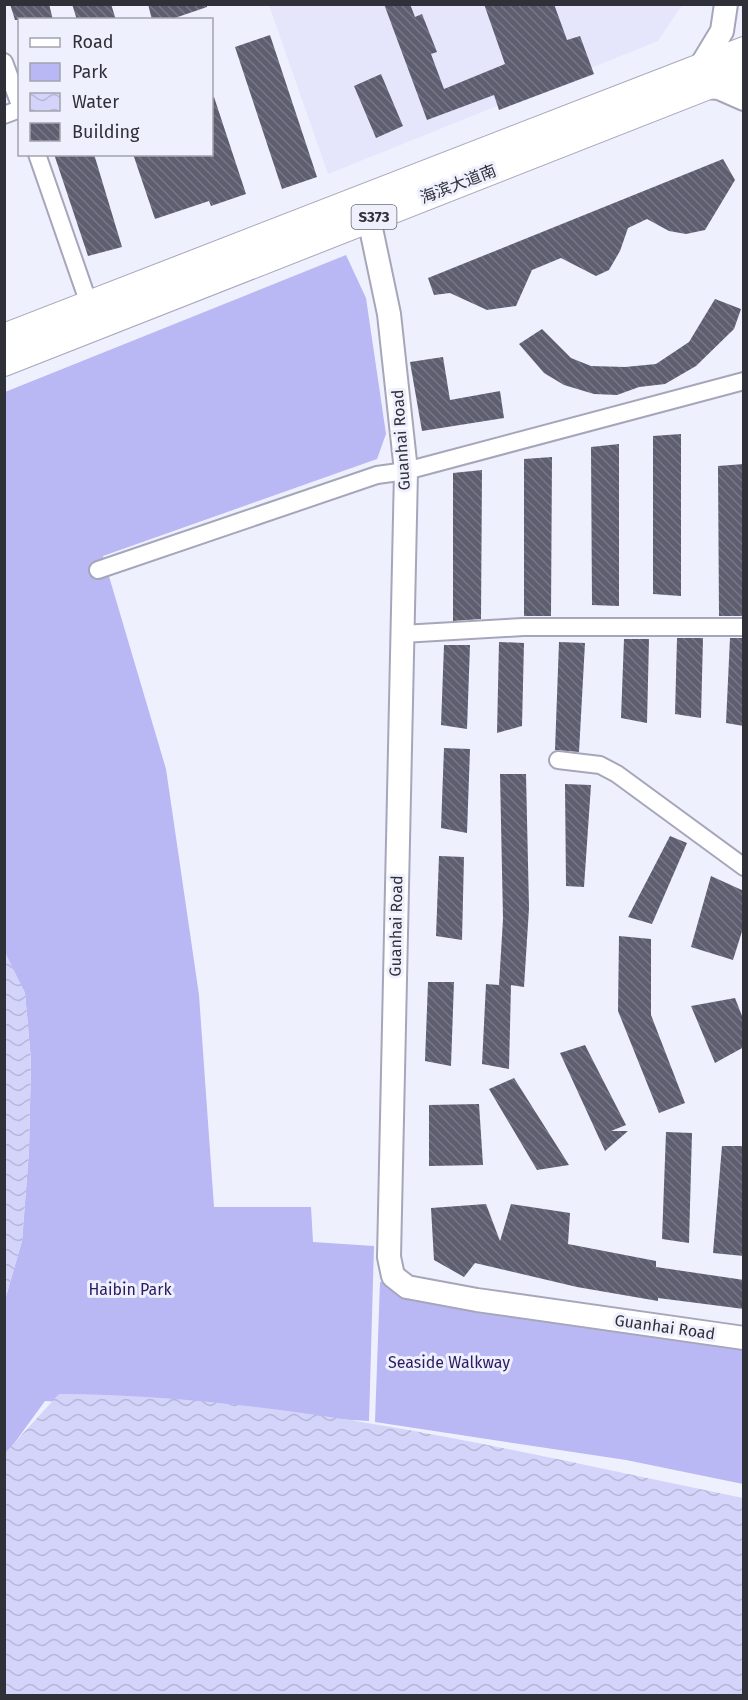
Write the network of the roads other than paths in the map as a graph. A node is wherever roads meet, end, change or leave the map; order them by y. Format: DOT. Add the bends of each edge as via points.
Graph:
graph roads {
  1 [pos="726,4"];
  2 [pos="744,50"];
  3 [pos="4,62"];
  4 [pos="744,72"];
  5 [pos="702,78"];
  6 [pos="744,99"];
  7 [pos="18,101"];
  8 [pos="18,108"];
  9 [pos="4,115"];
  10 [pos="38,156"];
  11 [pos="369,219"];
  12 [pos="89,304"];
  13 [pos="4,337"];
  14 [pos="4,363"];
  15 [pos="744,381"];
  16 [pos="406,471"];
  17 [pos="98,570"];
  18 [pos="744,627"];
  19 [pos="402,634"];
  20 [pos="558,760"];
  21 [pos="744,867"];
  22 [pos="744,1338"];
  1 -- 5 [label="street" via="722,31"];
  2 -- 5 [label="main road, 海滨大道南 / S373"];
  3 -- 7 [label="street"];
  4 -- 5 [label="main road, 海滨大道南 / S373"];
  5 -- 6 [label="street"];
  5 -- 11 [label="main road, 海滨大道南 / S373"];
  5 -- 12 [label="main road, 海滨大道南 / S373"];
  8 -- 9 [label="street"];
  10 -- 12 [label="street"];
  11 -- 14 [label="main road, 海滨大道南 / S373"];
  11 -- 16 [label="street, Guanhai Road" via="389,314"];
  12 -- 13 [label="main road, 海滨大道南 / S373"];
  15 -- 16 [label="street"];
  16 -- 17 [label="street" via="377,475"];
  16 -- 19 [label="street, Guanhai Road"];
  18 -- 19 [label="street" via="523,627"];
  19 -- 22 [label="street, Guanhai Road" via="389,1257 393,1276 407,1287 466,1298"];
  20 -- 21 [label="street" via="600,765 616,774"];
}
